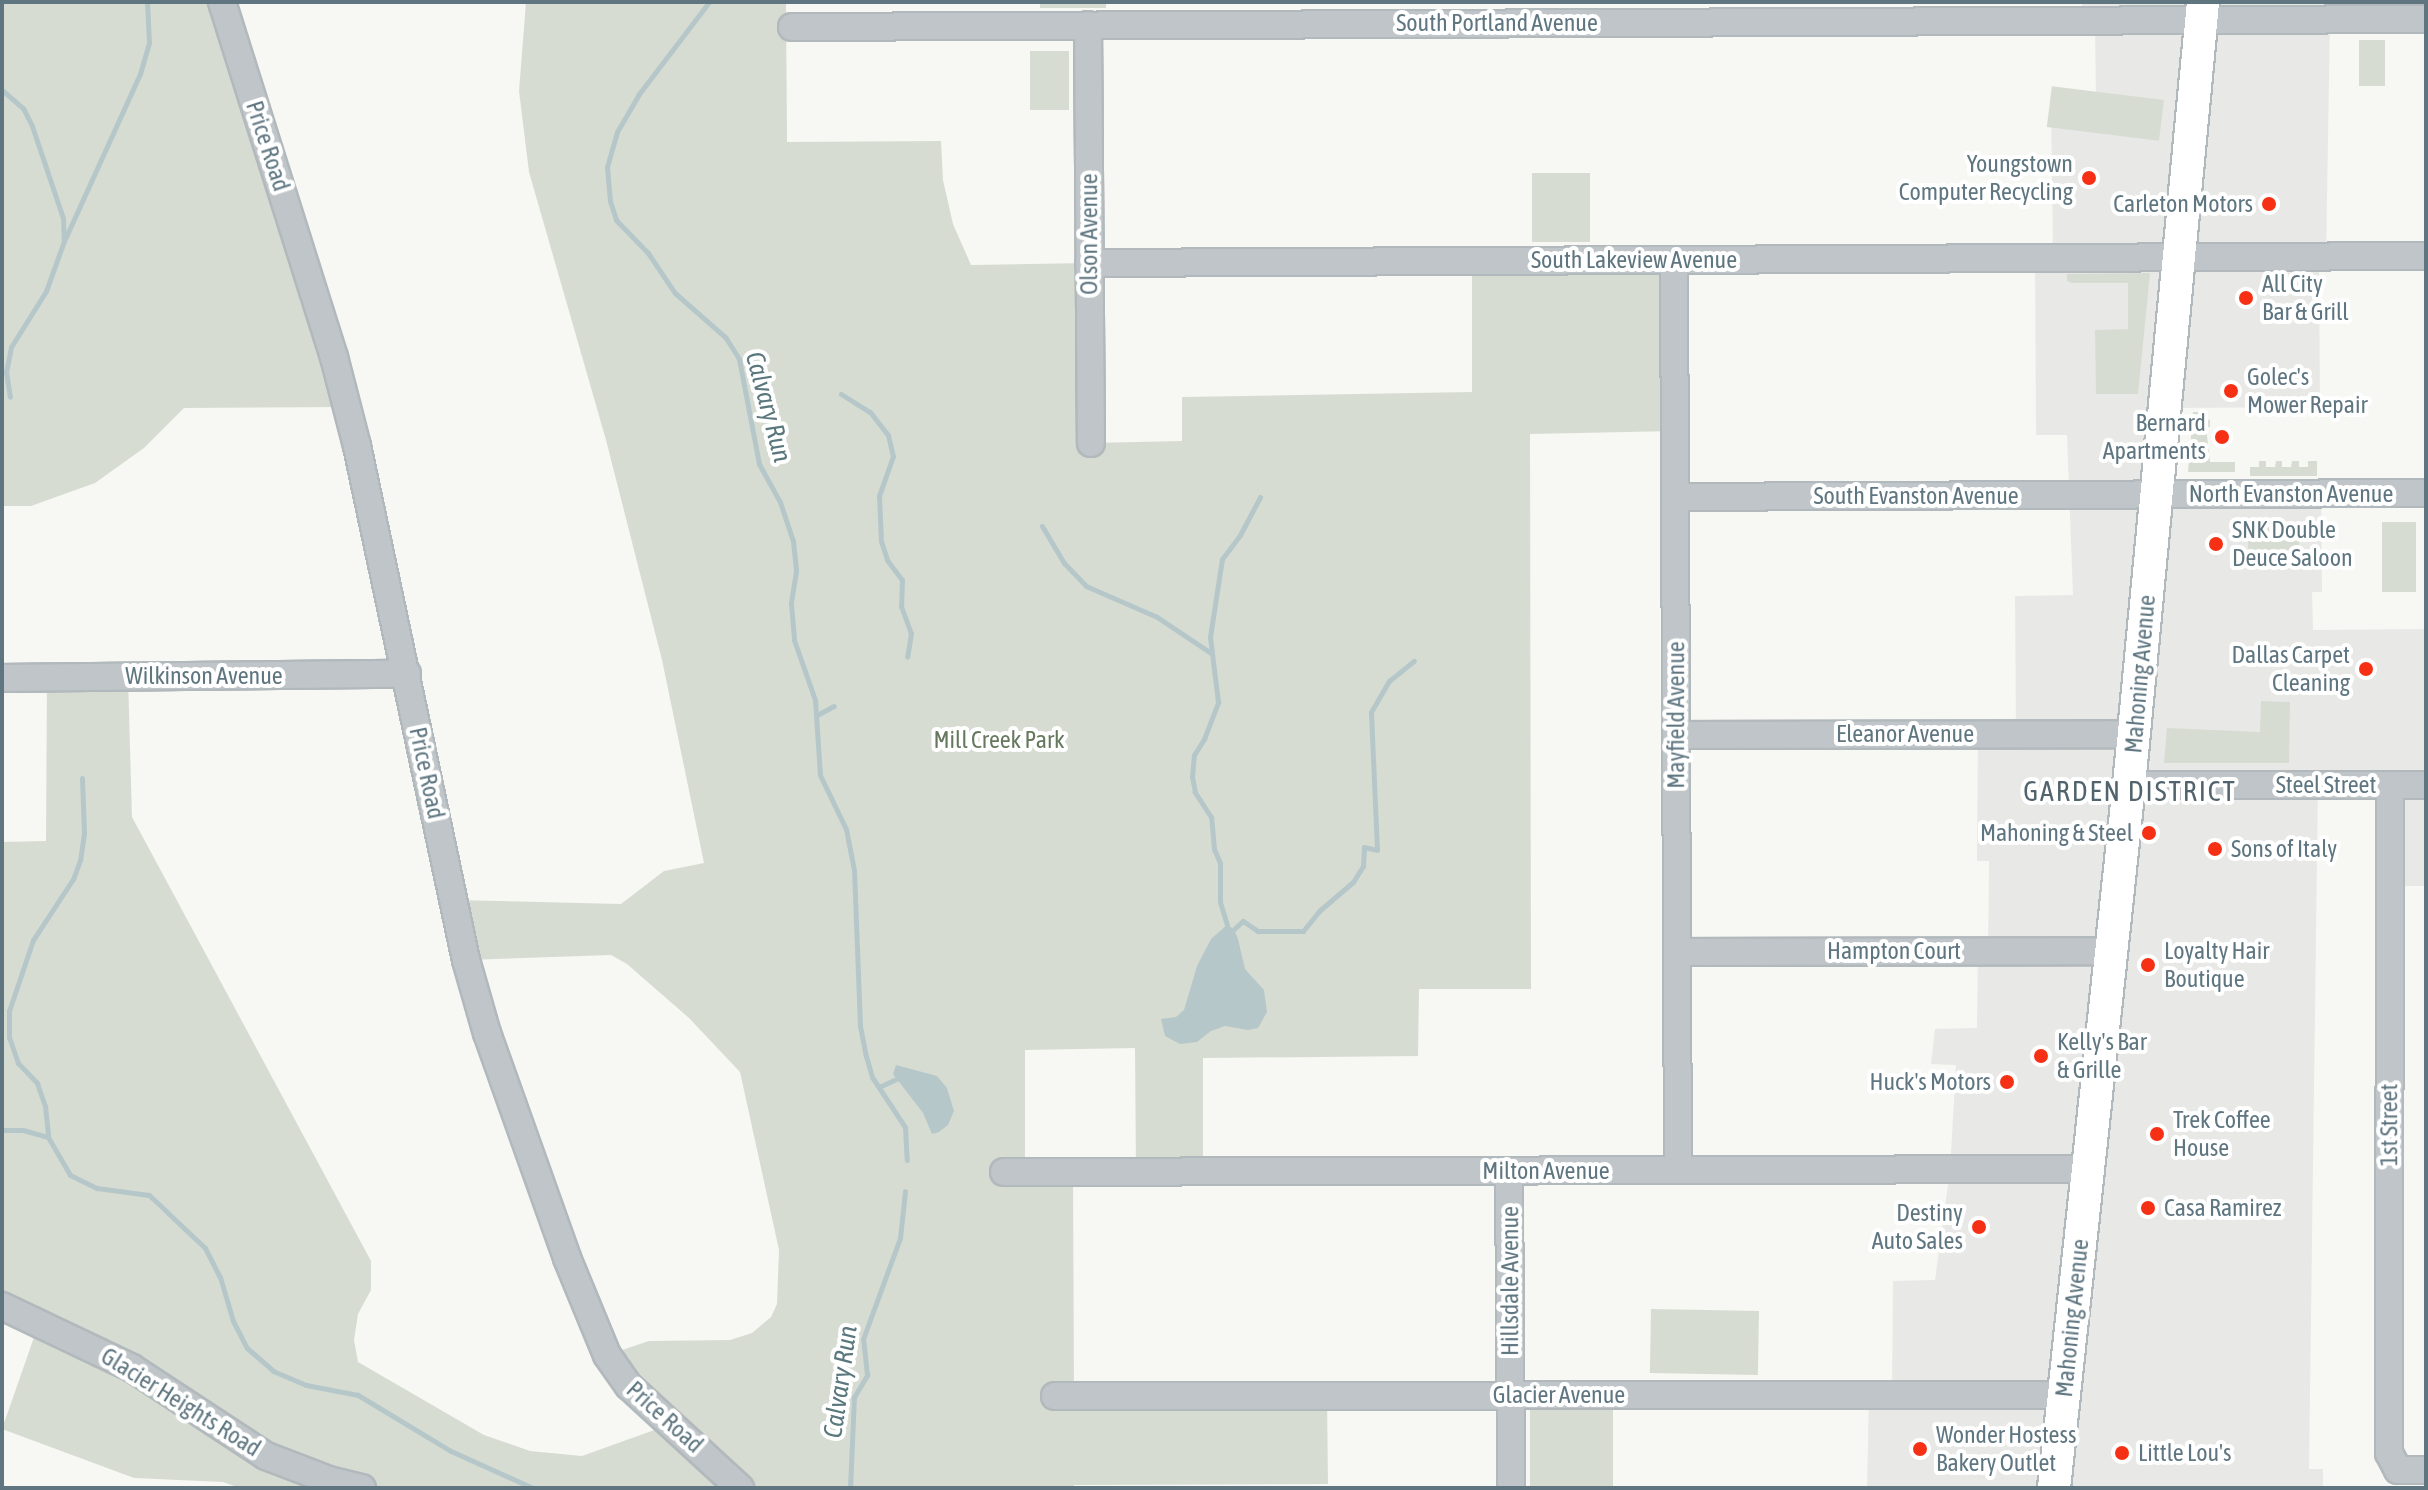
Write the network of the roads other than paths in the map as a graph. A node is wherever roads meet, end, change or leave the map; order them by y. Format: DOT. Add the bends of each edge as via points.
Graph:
graph roads {
  1 [pos="222,2"];
  2 [pos="2202,11"];
  3 [pos="2426,19"];
  4 [pos="1088,25"];
  5 [pos="792,27"];
  6 [pos="2426,256"];
  7 [pos="2178,257"];
  8 [pos="1674,260"];
  9 [pos="1089,263"];
  10 [pos="1091,443"];
  11 [pos="2426,493"];
  12 [pos="2156,495"];
  13 [pos="1675,497"];
  14 [pos="407,674"];
  15 [pos="2,678"];
  16 [pos="2134,734"];
  17 [pos="1676,735"];
  18 [pos="2129,785"];
  19 [pos="2390,785"];
  20 [pos="2426,785"];
  21 [pos="2112,951"];
  22 [pos="1677,952"];
  23 [pos="2088,1169"];
  24 [pos="1678,1170"];
  25 [pos="1509,1171"];
  26 [pos="1004,1172"];
  27 [pos="2,1306"];
  28 [pos="1510,1395"];
  29 [pos="2064,1395"];
  30 [pos="1055,1396"];
  31 [pos="2426,1470"];
  32 [pos="362,1488"];
  33 [pos="740,1488"];
  34 [pos="1511,1488"];
  35 [pos="2054,1488"];
  1 -- 14 [label="street, Price Road" via="334,357"];
  2 -- 3 [label="street, South Portland Avenue"];
  2 -- 4 [label="street, South Portland Avenue"];
  2 -- 7 [label="main road, Mahoning Avenue"];
  4 -- 5 [label="street, South Portland Avenue"];
  4 -- 9 [label="street, Olson Avenue"];
  6 -- 7 [label="street, South Lakeview Avenue"];
  7 -- 8 [label="street, South Lakeview Avenue"];
  7 -- 12 [label="main road, Mahoning Avenue"];
  8 -- 9 [label="street, South Lakeview Avenue"];
  8 -- 13 [label="street, Mayfield Avenue"];
  9 -- 10 [label="street, Olson Avenue"];
  11 -- 12 [label="street, North Evanston Avenue"];
  12 -- 13 [label="street, South Evanston Avenue"];
  12 -- 16 [label="main road, Mahoning Avenue"];
  13 -- 17 [label="street, Mayfield Avenue"];
  14 -- 15 [label="street, Wilkinson Avenue"];
  14 -- 33 [label="street, Price Road" via="482,1019 567,1258 618,1372"];
  16 -- 17 [label="street, Eleanor Avenue"];
  16 -- 18 [label="main road, Mahoning Avenue"];
  17 -- 22 [label="street, Mayfield Avenue"];
  18 -- 19 [label="street, Steel Street"];
  18 -- 21 [label="main road, Mahoning Avenue"];
  19 -- 20 [label="street, Steel Street"];
  19 -- 31 [label="street, 1st Street" via="2389,1453 2393,1465 2404,1471"];
  21 -- 22 [label="street, Hampton Court"];
  21 -- 23 [label="main road, Mahoning Avenue"];
  22 -- 24 [label="street, Mayfield Avenue"];
  23 -- 24 [label="street, Milton Avenue"];
  23 -- 29 [label="main road, Mahoning Avenue"];
  24 -- 25 [label="street, Milton Avenue"];
  25 -- 26 [label="street, Milton Avenue"];
  25 -- 28 [label="street, Hillsdale Avenue"];
  27 -- 32 [label="street, Glacier Heights Road" via="132,1368 266,1456"];
  28 -- 29 [label="street, Glacier Avenue"];
  28 -- 30 [label="street, Glacier Avenue"];
  28 -- 34 [label="street, Hillsdale Avenue"];
  29 -- 35 [label="main road, Mahoning Avenue"];
}
